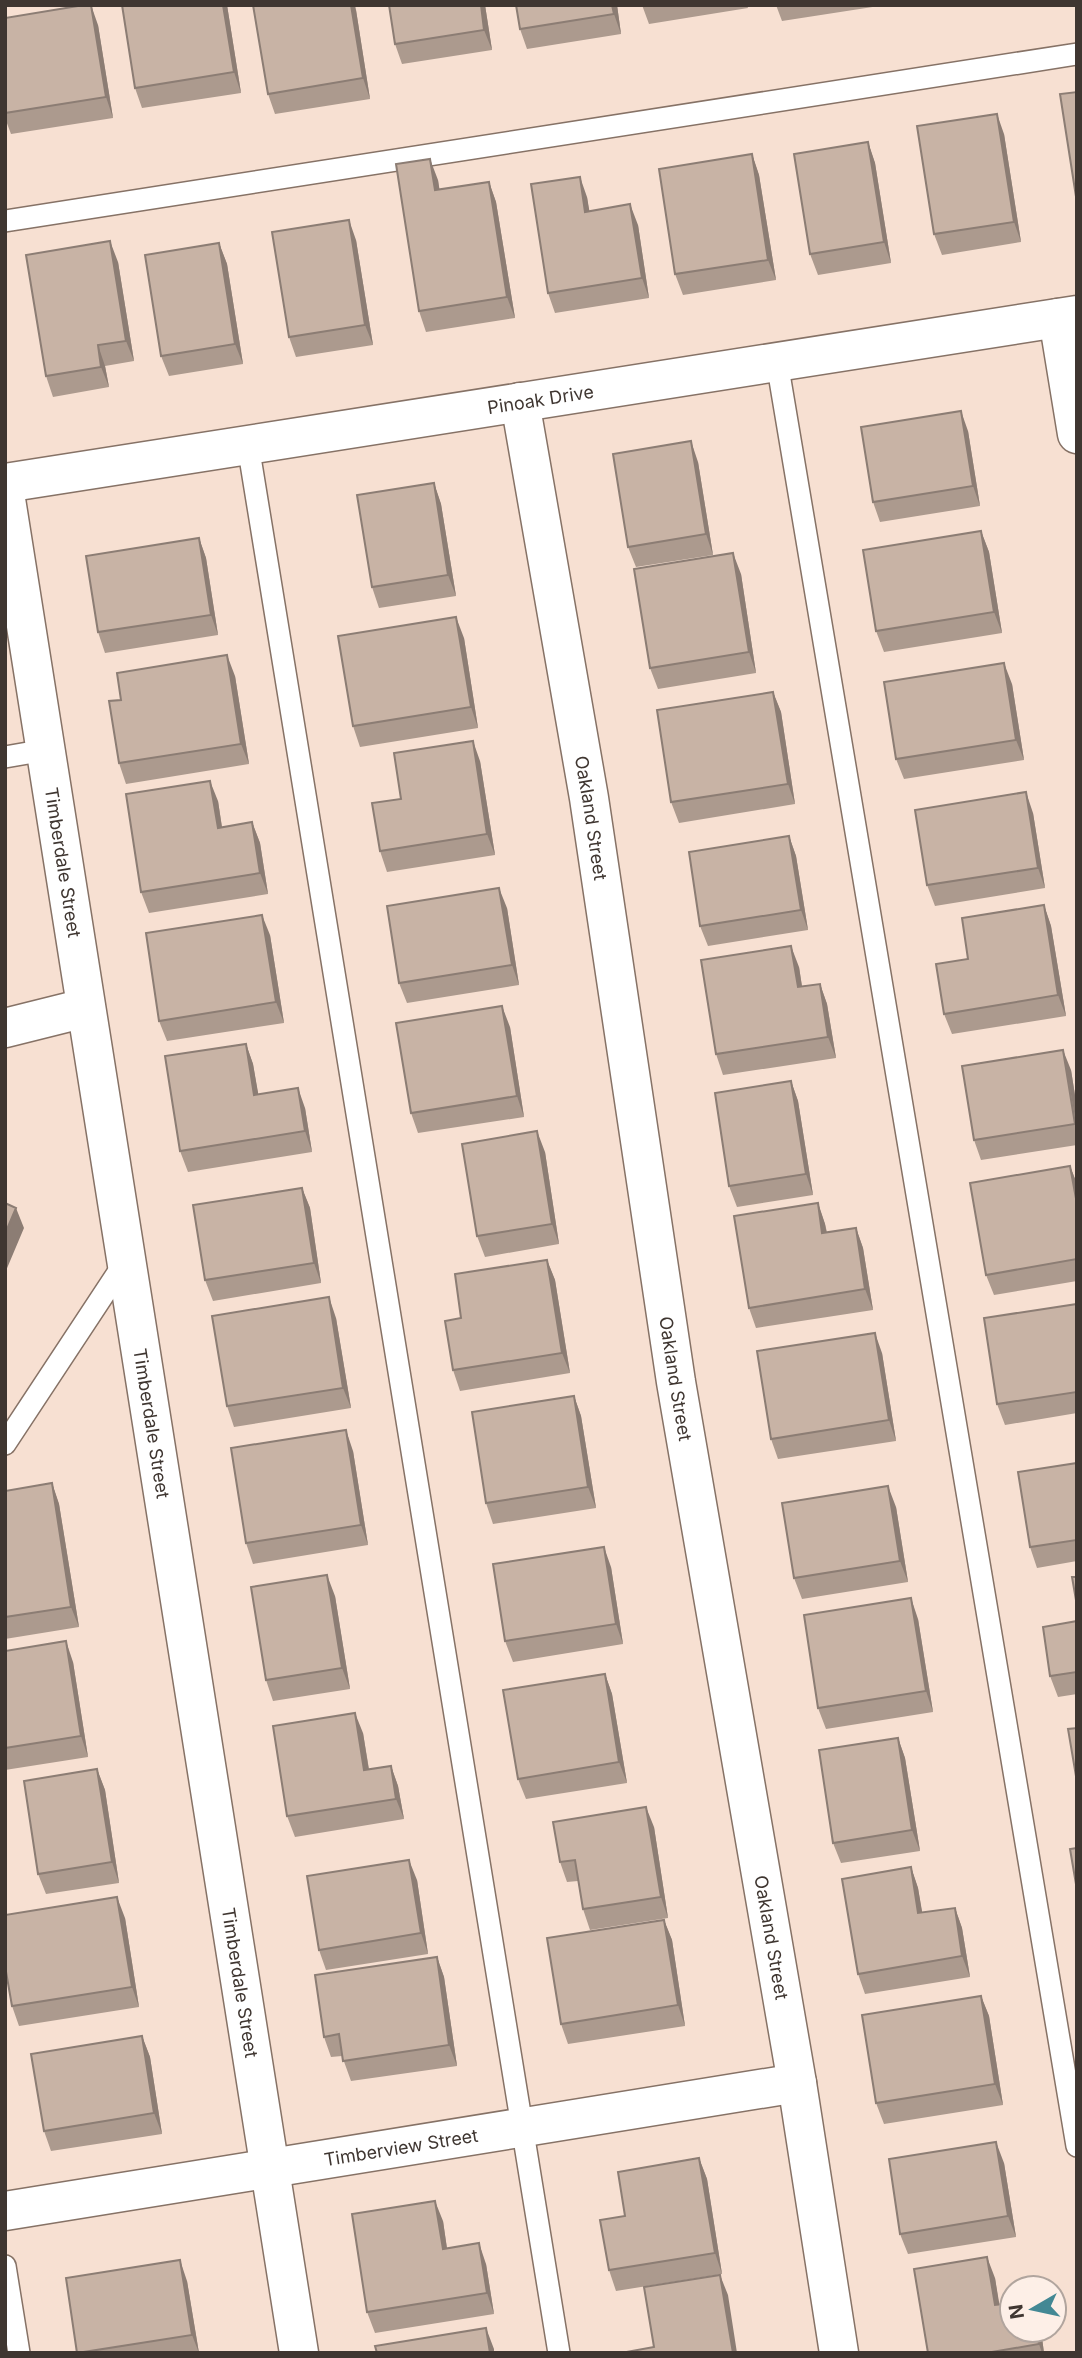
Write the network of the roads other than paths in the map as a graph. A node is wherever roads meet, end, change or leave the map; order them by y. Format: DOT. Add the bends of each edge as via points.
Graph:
graph roads {
  1 [pos="1077,54"];
  2 [pos="5,220"];
  3 [pos="1068,317"];
  4 [pos="777,362"];
  5 [pos="520,402"];
  6 [pos="1077,434"];
  7 [pos="248,445"];
  8 [pos="5,482"];
  9 [pos="5,493"];
  10 [pos="45,750"];
  11 [pos="5,757"];
  12 [pos="85,1008"];
  13 [pos="5,1028"];
  14 [pos="125,1262"];
  15 [pos="5,1444"];
  16 [pos="797,2083"];
  17 [pos="524,2127"];
  18 [pos="1077,2147"];
  19 [pos="269,2168"];
  20 [pos="5,2211"];
  21 [pos="5,2266"];
  22 [pos="19,2353"];
  23 [pos="299,2353"];
  24 [pos="559,2353"];
  25 [pos="839,2353"];
  1 -- 2 [label="lane"];
  3 -- 4 [label="street, Pinoak Drive"];
  3 -- 6 [label="street"];
  4 -- 5 [label="street, Pinoak Drive"];
  4 -- 18 [label="lane"];
  5 -- 7 [label="street, Pinoak Drive"];
  5 -- 16 [label="street, Oakland Street" via="589,798 676,1382"];
  7 -- 8 [label="street, Pinoak Drive"];
  7 -- 17 [label="lane"];
  9 -- 10 [label="street, Timberdale Street"];
  10 -- 11 [label="lane"];
  10 -- 12 [label="street, Timberdale Street"];
  12 -- 13 [label="street"];
  12 -- 14 [label="street, Timberdale Street"];
  14 -- 15 [label="lane"];
  14 -- 19 [label="street, Timberdale Street"];
  16 -- 17 [label="street, Timberview Street"];
  16 -- 25 [label="street, Oakland Street"];
  17 -- 19 [label="street, Timberview Street"];
  17 -- 24 [label="lane"];
  19 -- 20 [label="street, Timberview Street"];
  19 -- 23 [label="street, Timberdale Street"];
  21 -- 22 [label="lane"];
}
